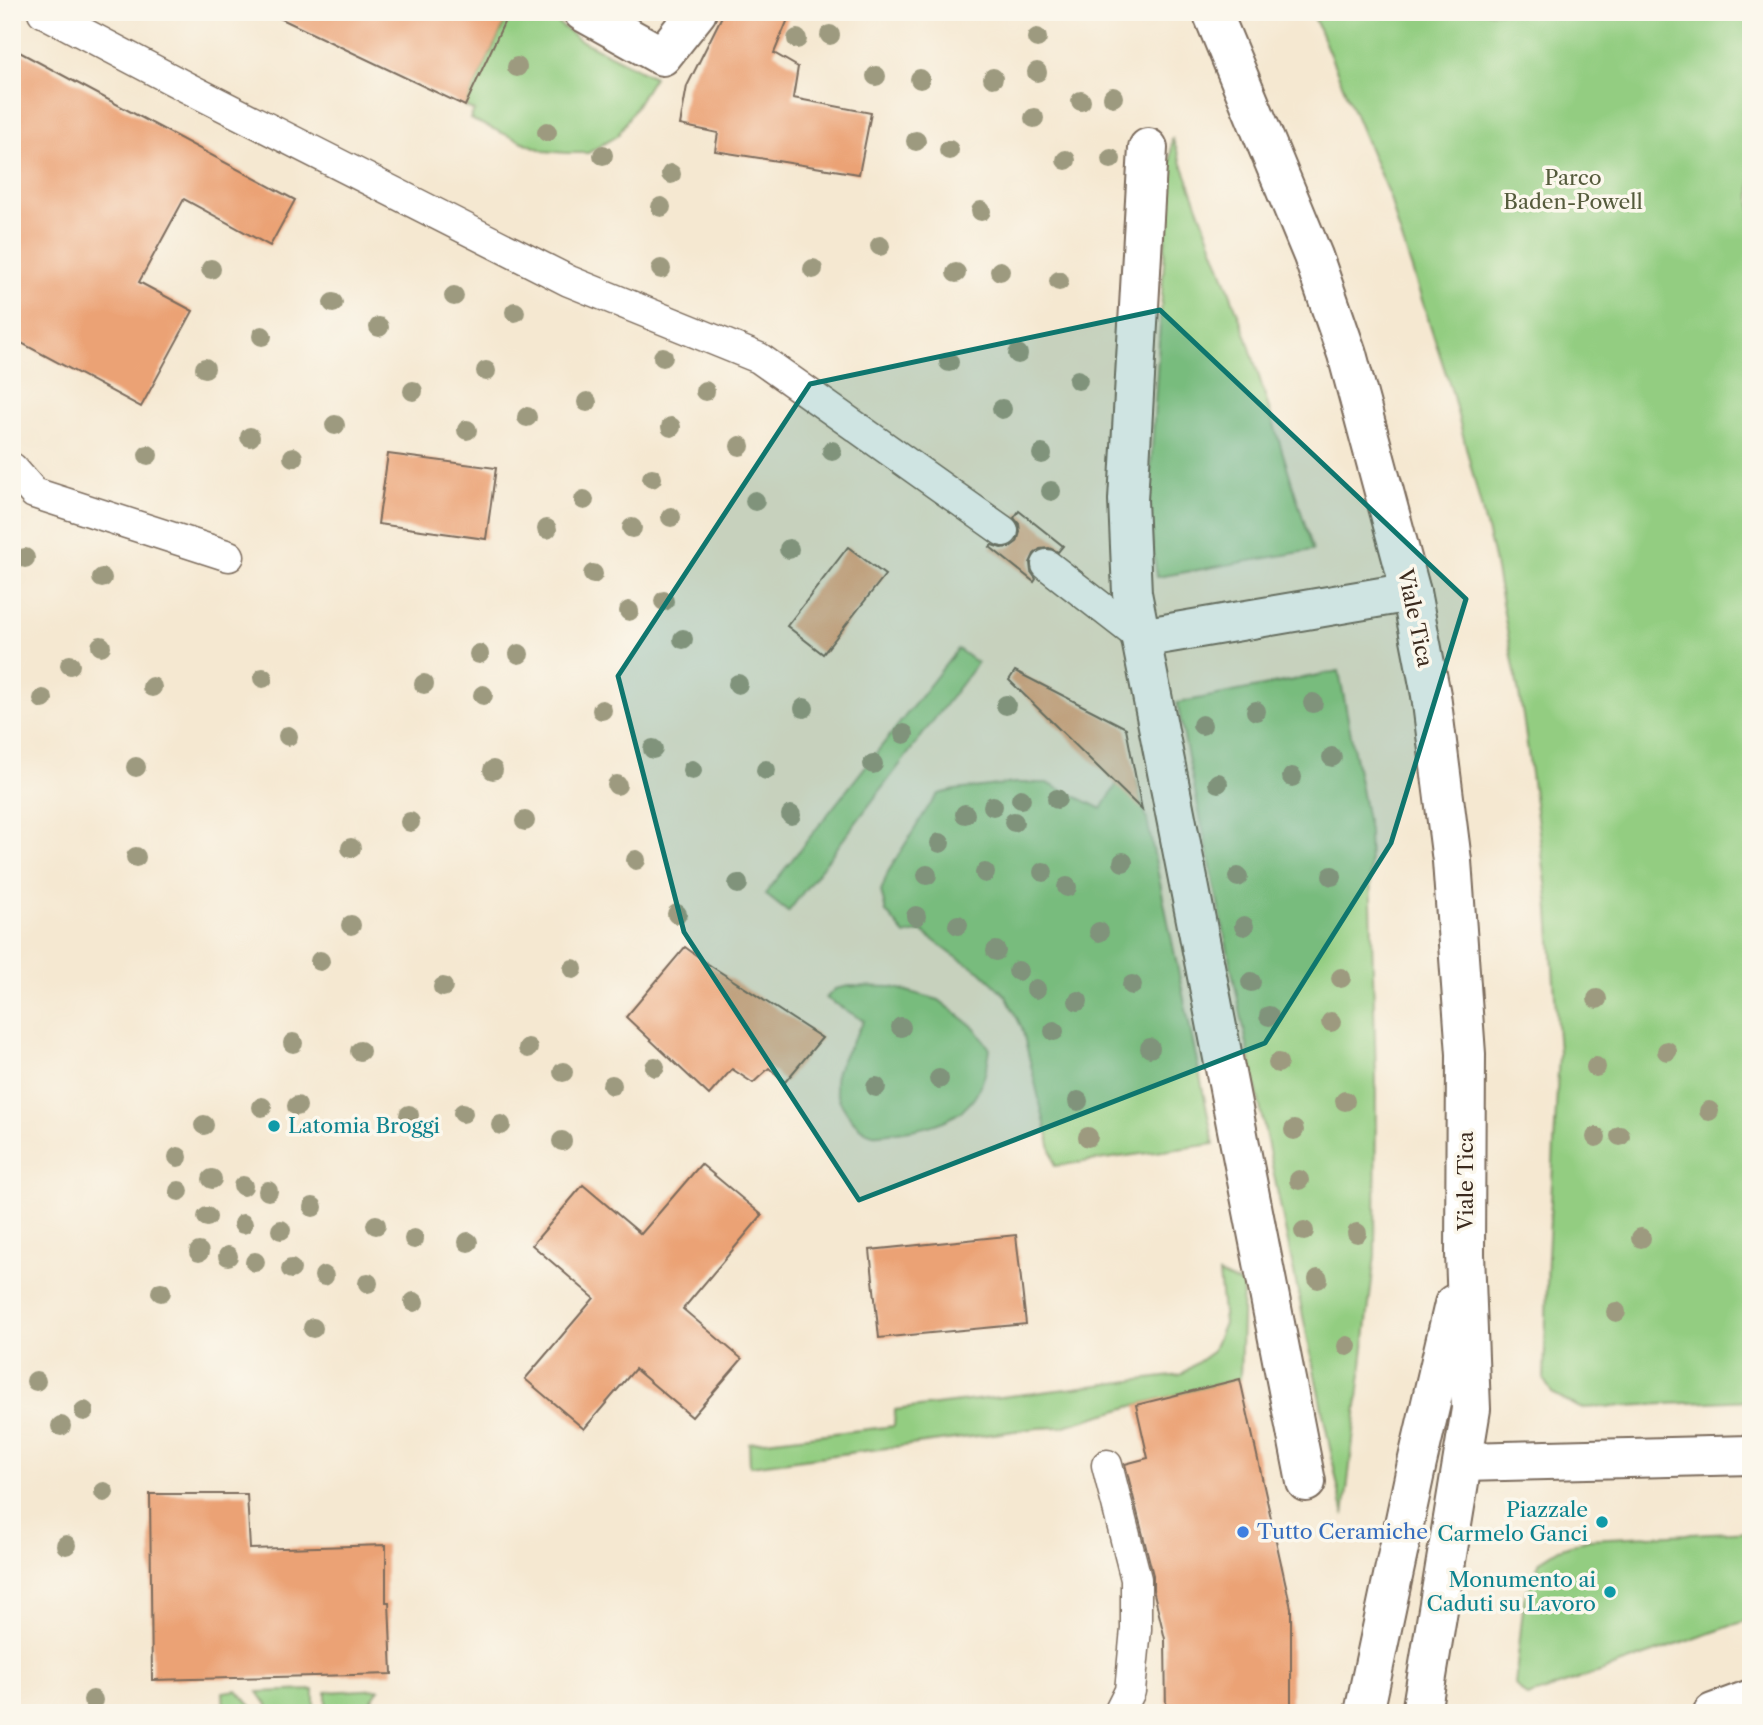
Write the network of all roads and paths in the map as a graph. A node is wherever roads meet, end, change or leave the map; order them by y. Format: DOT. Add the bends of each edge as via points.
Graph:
graph roads {
  1 [pos="43,12"];
  2 [pos="583,12"];
  3 [pos="696,12"];
  4 [pos="1212,12"];
  5 [pos="1148,148"];
  6 [pos="12,468"];
  7 [pos="1003,531"];
  8 [pos="229,556"];
  9 [pos="1047,565"];
  10 [pos="1411,593"];
  11 [pos="1141,638"];
  12 [pos="1465,1254"];
  13 [pos="1751,1455"];
  14 [pos="1464,1462"];
  15 [pos="1107,1465"];
  16 [pos="1306,1482"];
  17 [pos="1751,1699"];
  18 [pos="1421,1712"];
  19 [pos="1119,1713"];
  20 [pos="1364,1713"];
  21 [pos="1713,1713"];
  1 -- 7 [label="lane" via="569,281 759,358"];
  2 -- 3 [label="main road" via="662,56"];
  4 -- 10 [label="main road, Viale Tica" via="1342,341"];
  5 -- 11 [label="main road" via="1128,500 1132,593"];
  6 -- 8 [label="lane" via="34,493"];
  9 -- 11 [label="lane"];
  10 -- 11 [label="main road"];
  10 -- 12 [label="main road, Viale Tica" via="1431,695 1452,861 1466,1054"];
  11 -- 16 [label="main road"];
  12 -- 14 [label="main road" via="1471,1409"];
  12 -- 20 [label="main road"];
  13 -- 14 [label="main road"];
  14 -- 18 [label="main road"];
  15 -- 19 [label="lane" via="1136,1579 1130,1690"];
  17 -- 21 [label="main road"];
}
